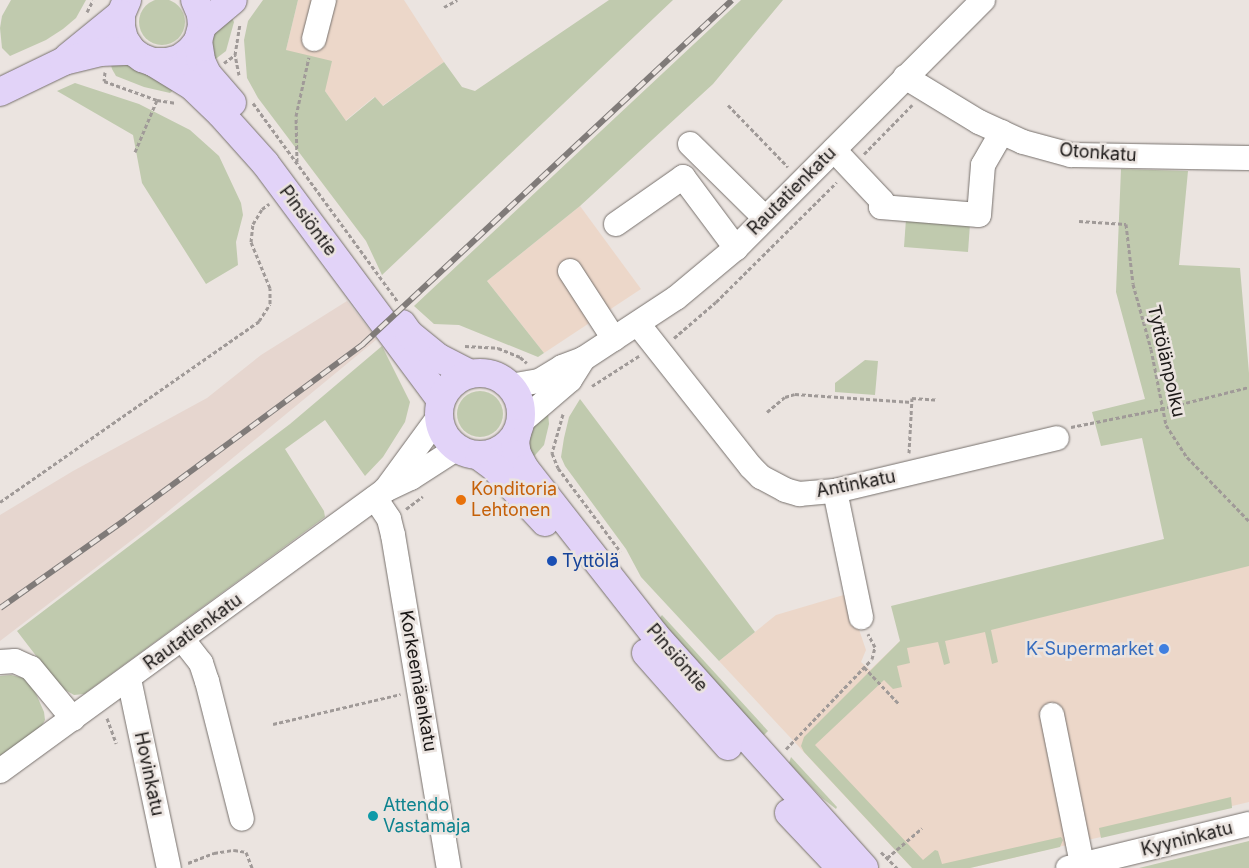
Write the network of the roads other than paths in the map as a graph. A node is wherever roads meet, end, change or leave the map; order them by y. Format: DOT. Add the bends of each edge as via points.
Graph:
graph roads {
  1 [pos="195,0"];
  2 [pos="233,0"];
  3 [pos="324,0"];
  4 [pos="982,0"];
  5 [pos="124,7"];
  6 [pos="200,34"];
  7 [pos="314,39"];
  8 [pos="143,56"];
  9 [pos="64,61"];
  10 [pos="905,77"];
  11 [pos="0,92"];
  12 [pos="1002,132"];
  13 [pos="690,144"];
  14 [pos="834,150"];
  15 [pos="1249,158"];
  16 [pos="765,218"];
  17 [pos="616,224"];
  18 [pos="736,248"];
  19 [pos="570,271"];
  20 [pos="638,324"];
  21 [pos="614,339"];
  22 [pos="584,359"];
  23 [pos="470,374"];
  24 [pos="510,386"];
  25 [pos="439,409"];
  26 [pos="519,428"];
  27 [pos="1057,438"];
  28 [pos="468,452"];
  29 [pos="835,491"];
  30 [pos="380,494"];
  31 [pos="861,617"];
  32 [pos="183,640"];
  33 [pos="0,662"];
  34 [pos="129,679"];
  35 [pos="1052,715"];
  36 [pos="73,719"];
  37 [pos="0,771"];
  38 [pos="242,819"];
  39 [pos="1249,824"];
  40 [pos="858,864"];
  41 [pos="178,866"];
  42 [pos="1075,866"];
  43 [pos="449,868"];
  1 -- 6 [label="main road, Pinsiöntie" via="201,14"];
  2 -- 6 [label="main road"];
  3 -- 7 [label="street"];
  4 -- 10 [label="street, Rautatienkatu"];
  5 -- 8 [label="main road" via="120,27 124,40"];
  5 -- 9 [label="main road"];
  6 -- 8 [label="main road" via="190,51 179,59 167,62"];
  6 -- 23 [label="main road, Pinsiöntie" via="201,61 207,74 302,192 409,334 439,358"];
  8 -- 9 [label="main road" via="100,52"];
  8 -- 25 [label="main road, Pinsiöntie" via="192,86 265,163"];
  9 -- 11 [label="main road"];
  10 -- 12 [label="street, Otonkatu" via="979,122"];
  10 -- 14 [label="street, Rautatienkatu"];
  12 -- 14 [label="street" via="983,165 979,215 881,207 882,201"];
  12 -- 15 [label="street, Otonkatu" via="1023,142 1071,154"];
  13 -- 16 [label="street"];
  14 -- 16 [label="street, Rautatienkatu"];
  16 -- 18 [label="street, Rautatienkatu"];
  17 -- 18 [label="street" via="683,176"];
  18 -- 20 [label="street, Rautatienkatu" via="676,298"];
  19 -- 21 [label="street"];
  20 -- 21 [label="street, Rautatienkatu"];
  20 -- 29 [label="street, Antinkatu" via="761,477 799,494"];
  21 -- 22 [label="street, Rautatienkatu"];
  22 -- 24 [label="street, Rautatienkatu" via="539,381"];
  22 -- 26 [label="street, Rautatienkatu" via="570,380"];
  23 -- 24 [label="main road" via="492,375"];
  23 -- 25 [label="main road" via="447,388"];
  24 -- 26 [label="main road" via="519,403"];
  25 -- 28 [label="main road" via="441,430 447,440"];
  25 -- 30 [label="street, Rautatienkatu"];
  26 -- 28 [label="main road" via="503,449 492,454"];
  26 -- 40 [label="main road, Pinsiöntie" via="516,448 525,469 650,628"];
  27 -- 29 [label="street, Antinkatu"];
  28 -- 30 [label="street, Rautatienkatu"];
  28 -- 40 [label="main road, Pinsiöntie" via="526,500 677,689"];
  29 -- 31 [label="street"];
  30 -- 32 [label="street, Rautatienkatu"];
  30 -- 43 [label="street, Korkeemäenkatu" via="389,519"];
  32 -- 34 [label="street, Rautatienkatu"];
  32 -- 38 [label="street" via="201,663 208,680"];
  33 -- 36 [label="street" via="15,661 31,668"];
  34 -- 36 [label="street, Rautatienkatu"];
  34 -- 41 [label="street, Hovinkatu"];
  35 -- 42 [label="street"];
  36 -- 37 [label="street, Rautatienkatu"];
  39 -- 42 [label="street, Kyyninkatu"];
}
